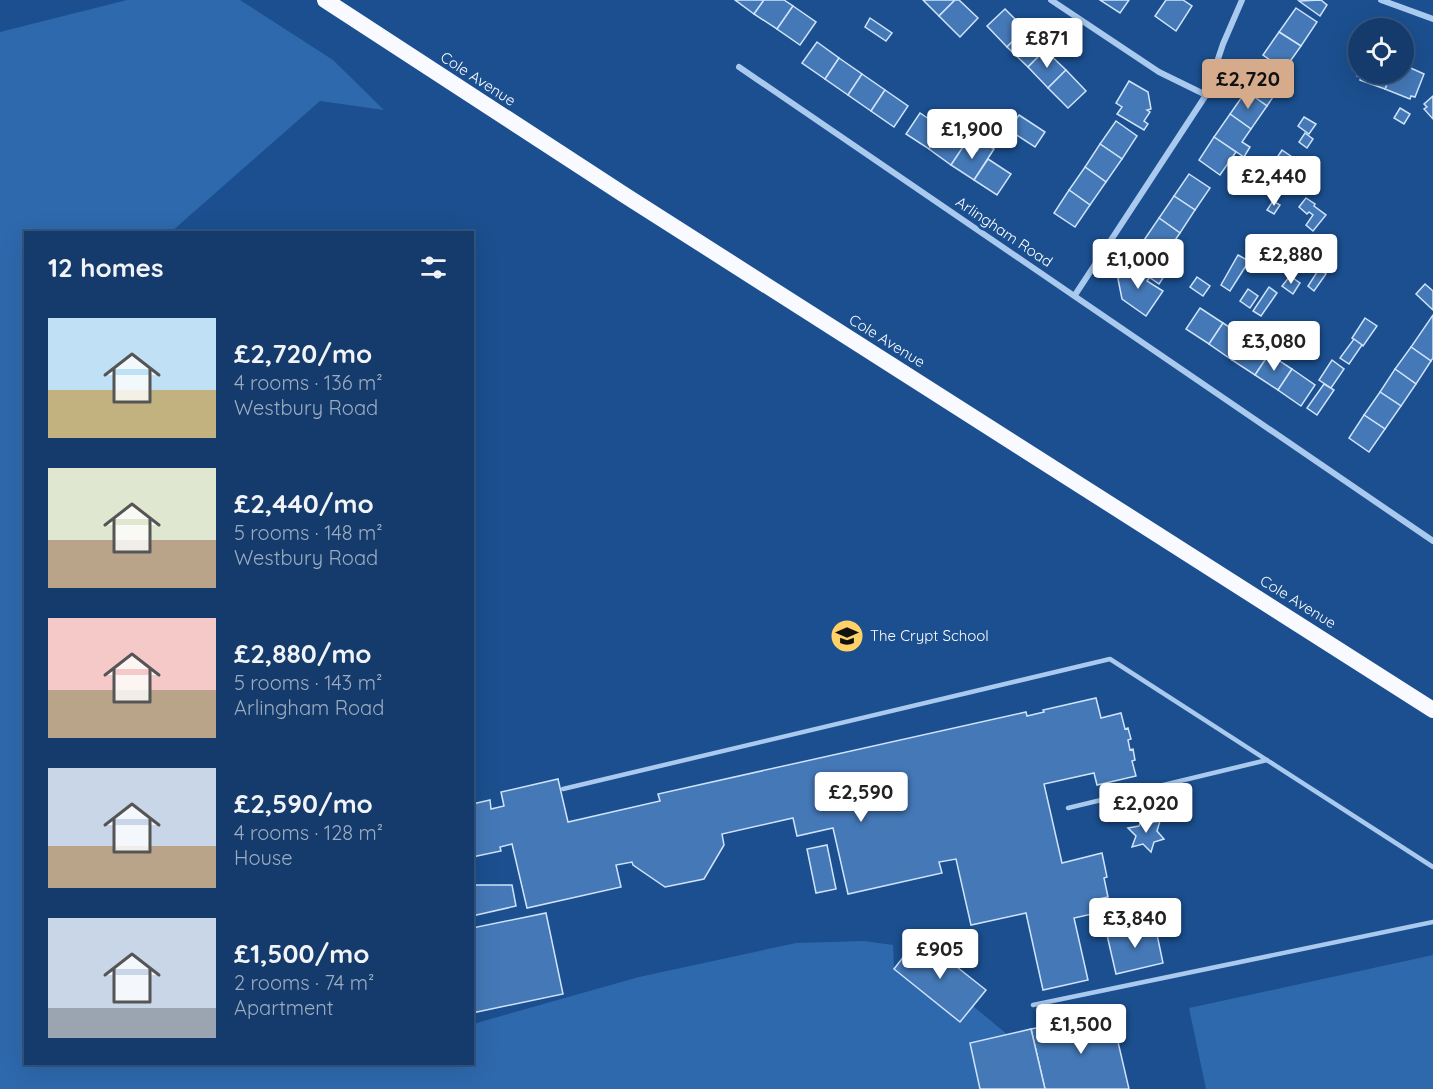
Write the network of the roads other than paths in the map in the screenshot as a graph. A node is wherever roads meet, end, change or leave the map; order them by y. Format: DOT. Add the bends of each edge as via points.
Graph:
graph roads {
  1 [pos="1051,0"];
  2 [pos="1242,0"];
  3 [pos="1381,0"];
  4 [pos="327,1"];
  5 [pos="1433,19"];
  6 [pos="740,67"];
  7 [pos="1206,95"];
  8 [pos="1075,295"];
  9 [pos="1433,541"];
  10 [pos="1433,710"];
  11 [pos="1267,760"];
  12 [pos="563,789"];
  13 [pos="1068,808"];
  14 [pos="1433,867"];
  15 [pos="1433,922"];
  16 [pos="1033,1005"];
  1 -- 7 [label="street" via="1159,72"];
  2 -- 7 [label="street"];
  3 -- 5 [label="street"];
  4 -- 10 [label="highway, Cole Avenue"];
  6 -- 8 [label="street, Arlingham Road"];
  7 -- 8 [label="street"];
  8 -- 9 [label="street, Arlingham Road"];
  11 -- 12 [label="lane" via="1110,659"];
  11 -- 13 [label="lane"];
  11 -- 14 [label="lane"];
  15 -- 16 [label="lane"];
}
